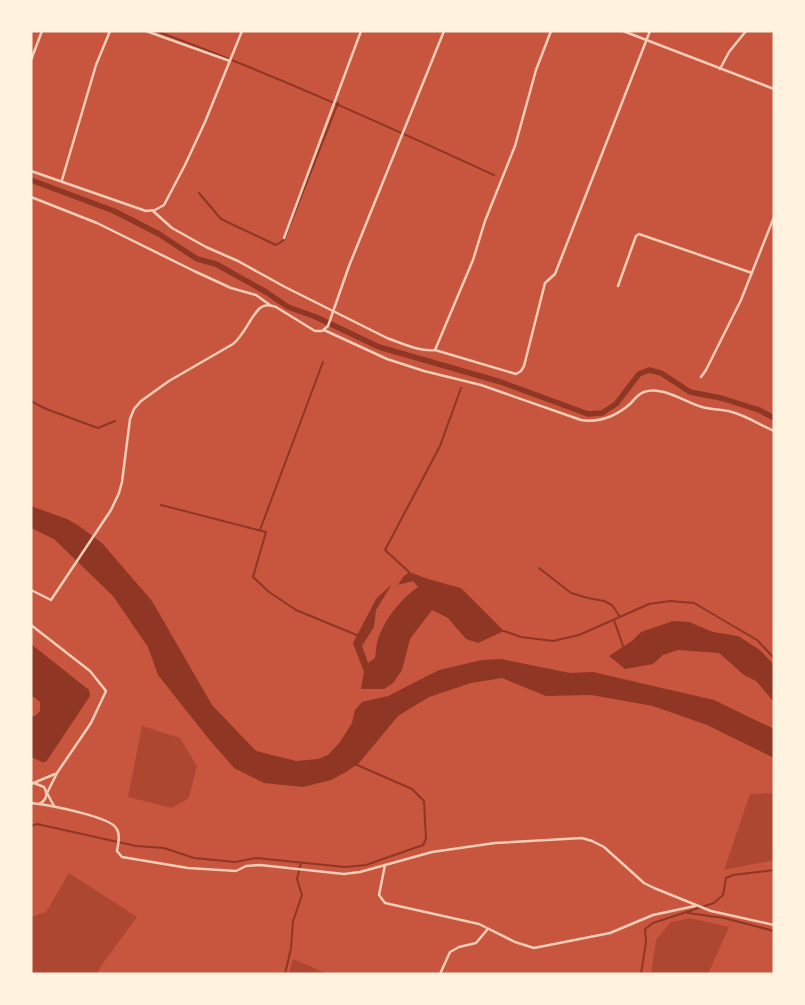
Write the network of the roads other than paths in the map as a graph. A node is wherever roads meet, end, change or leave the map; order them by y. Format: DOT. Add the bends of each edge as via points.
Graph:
graph roads {
  1 [pos="42,31"];
  2 [pos="110,31"];
  3 [pos="146,31"];
  4 [pos="242,31"];
  5 [pos="361,31"];
  6 [pos="444,31"];
  7 [pos="551,31"];
  8 [pos="623,31"];
  9 [pos="650,31"];
  10 [pos="746,31"];
  11 [pos="646,40"];
  12 [pos="31,60"];
  13 [pos="231,61"];
  14 [pos="720,69"];
  15 [pos="774,90"];
  16 [pos="31,171"];
  17 [pos="62,180"];
  18 [pos="31,198"];
  19 [pos="153,211"];
  20 [pos="774,217"];
  21 [pos="284,238"];
  22 [pos="752,273"];
  23 [pos="618,286"];
  24 [pos="270,305"];
  25 [pos="334,311"];
  26 [pos="324,330"];
  27 [pos="435,350"];
  28 [pos="701,377"];
  29 [pos="774,431"];
  30 [pos="31,590"];
  31 [pos="31,626"];
  32 [pos="57,773"];
  33 [pos="33,784"];
  34 [pos="47,794"];
  35 [pos="31,803"];
  36 [pos="39,804"];
  37 [pos="54,806"];
  38 [pos="385,865"];
  39 [pos="696,906"];
  40 [pos="774,925"];
  41 [pos="488,930"];
  42 [pos="440,974"];
  1 -- 12 [label="street"];
  2 -- 17 [label="street" via="96,65"];
  3 -- 13 [label="street"];
  4 -- 13 [label="street"];
  5 -- 21 [label="street"];
  6 -- 25 [label="street"];
  7 -- 27 [label="street" via="536,70 515,146 473,260"];
  8 -- 11 [label="street"];
  9 -- 11 [label="street"];
  10 -- 14 [label="street"];
  11 -- 14 [label="street"];
  11 -- 27 [label="street" via="562,257 553,277 545,283 521,371 514,374"];
  13 -- 19 [label="street" via="185,166 164,204"];
  14 -- 15 [label="street"];
  16 -- 17 [label="street"];
  17 -- 19 [label="street"];
  18 -- 24 [label="street" via="97,223"];
  19 -- 25 [label="street" via="172,228 206,247"];
  20 -- 22 [label="street"];
  22 -- 23 [label="street" via="638,234"];
  22 -- 28 [label="street"];
  24 -- 26 [label="street" via="309,329"];
  24 -- 30 [label="street" via="260,308 233,344 169,381 136,406 130,419 122,482 111,510 52,600"];
  25 -- 26 [label="street"];
  25 -- 27 [label="street" via="404,344"];
  26 -- 29 [label="street" via="387,359 481,385 581,420 611,417 648,391 676,395 701,407 733,412"];
  31 -- 32 [label="street" via="90,671 106,690 91,723"];
  32 -- 33 [label="street"];
  32 -- 34 [label="street"];
  33 -- 34 [label="street" via="44,787"];
  34 -- 36 [label="street"];
  34 -- 37 [label="street"];
  35 -- 36 [label="street"];
  36 -- 37 [label="street"];
  37 -- 38 [label="street" via="108,821 116,827 119,834 117,851 122,857 188,868 236,871 260,864 344,874"];
  38 -- 39 [label="street" via="432,852 495,843 582,838 604,847 644,883"];
  38 -- 41 [label="street" via="379,895 385,903 479,924"];
  39 -- 40 [label="street"];
  39 -- 41 [label="street" via="653,915 610,932 534,948"];
  41 -- 42 [label="street" via="476,942 450,952"];
}
